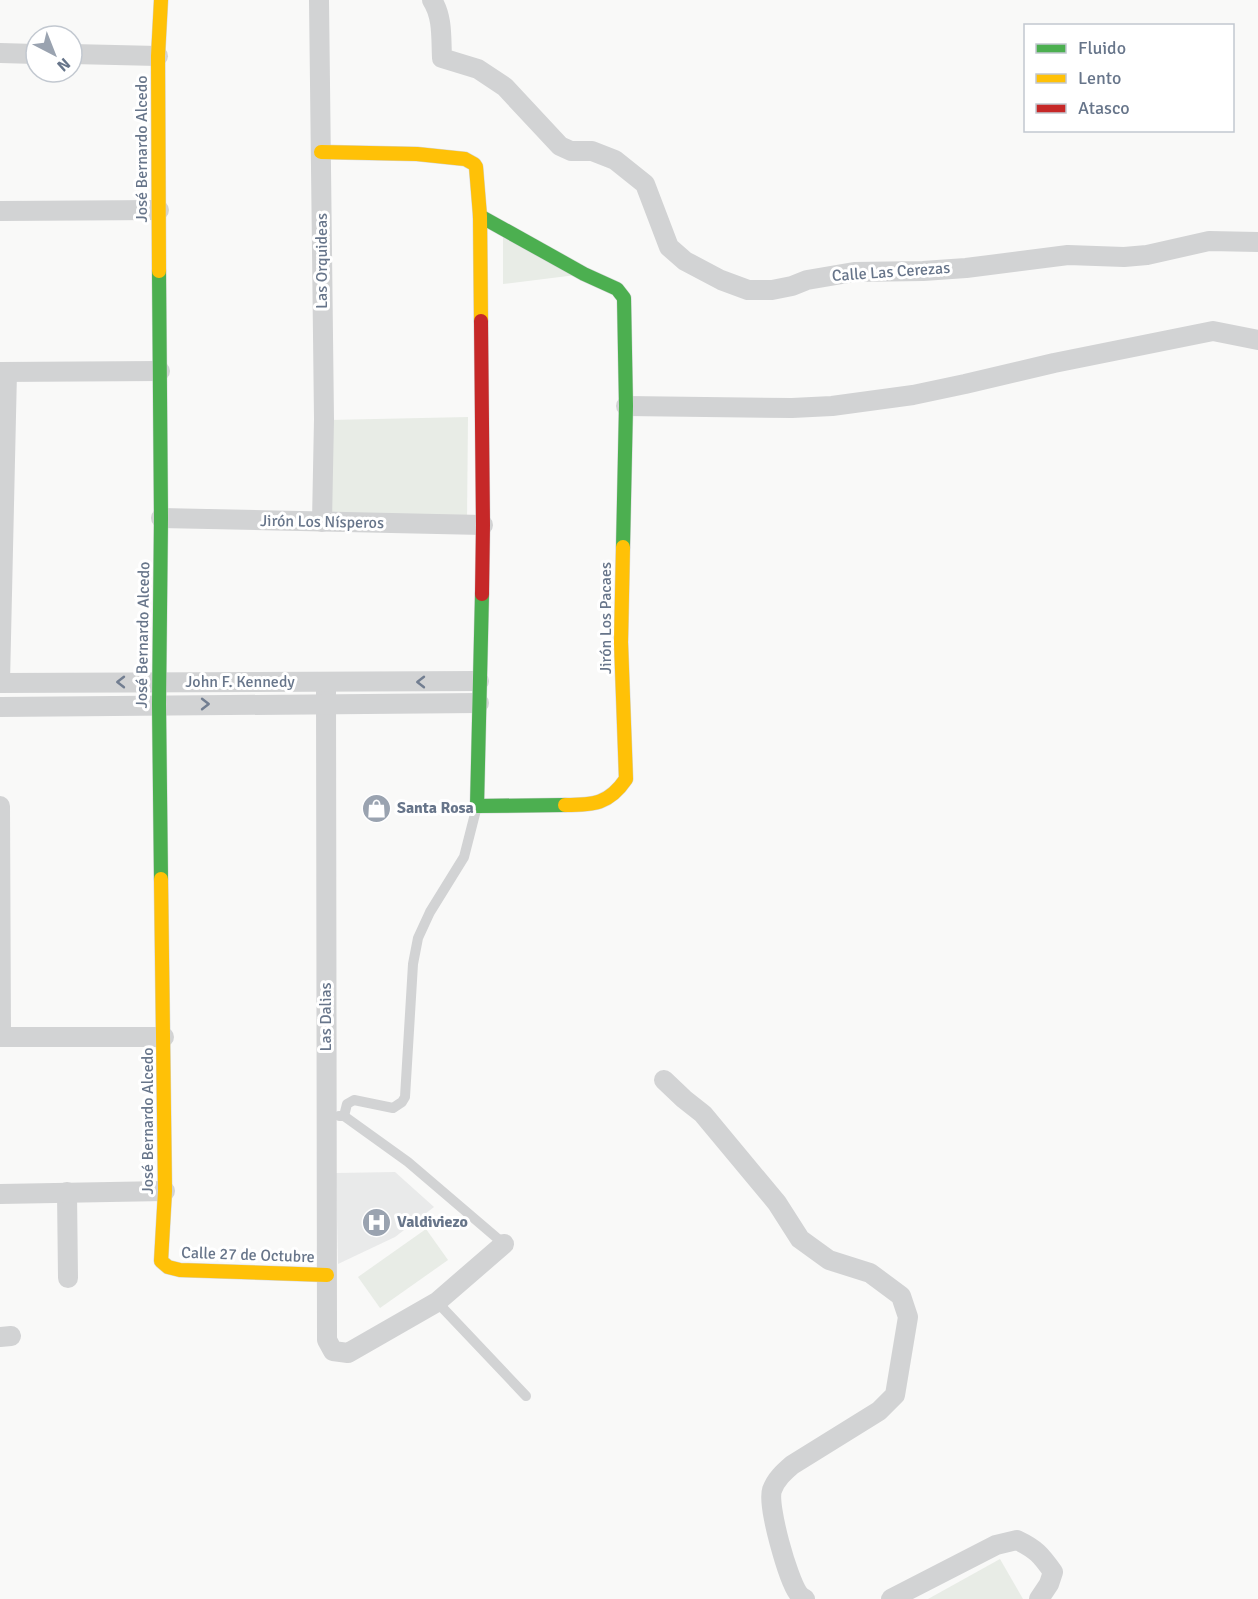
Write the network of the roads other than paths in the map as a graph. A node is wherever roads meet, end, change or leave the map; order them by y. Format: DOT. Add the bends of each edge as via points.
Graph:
graph roads {
  1 [pos="161,0"];
  2 [pos="319,0"];
  3 [pos="432,0"];
  4 [pos="0,53"];
  5 [pos="24,54"];
  6 [pos="84,54"];
  7 [pos="158,56"];
  8 [pos="321,152"];
  9 [pos="159,210"];
  10 [pos="0,211"];
  11 [pos="480,216"];
  12 [pos="1258,242"];
  13 [pos="1258,340"];
  14 [pos="160,371"];
  15 [pos="4,372"];
  16 [pos="626,406"];
  17 [pos="160,518"];
  18 [pos="322,522"];
  19 [pos="483,525"];
  20 [pos="479,681"];
  21 [pos="159,682"];
  22 [pos="326,682"];
  23 [pos="0,683"];
  24 [pos="479,703"];
  25 [pos="159,704"];
  26 [pos="325,704"];
  27 [pos="0,707"];
  28 [pos="0,806"];
  29 [pos="477,806"];
  30 [pos="1,1037"];
  31 [pos="164,1037"];
  32 [pos="664,1080"];
  33 [pos="335,1116"];
  34 [pos="165,1191"];
  35 [pos="67,1192"];
  36 [pos="0,1194"];
  37 [pos="504,1244"];
  38 [pos="168,1267"];
  39 [pos="327,1275"];
  40 [pos="68,1278"];
  41 [pos="437,1302"];
  42 [pos="526,1396"];
  43 [pos="796,1598"];
  44 [pos="891,1599"];
  45 [pos="1039,1599"];
  1 -- 7 [label="street, José Bernardo Alcedo"];
  2 -- 8 [label="street, Las Orquideas"];
  3 -- 12 [label="street, Calle Las Cerezas" via="441,26 442,58 478,69 505,87 560,146 571,151 592,151 615,160 645,184 669,247 684,261 748,290 772,290 854,272 966,268 1068,255 1124,257 1209,241"];
  4 -- 5 [label="street"];
  6 -- 7 [label="street"];
  7 -- 9 [label="street, José Bernardo Alcedo"];
  8 -- 11 [label="street" via="465,159 476,167"];
  8 -- 18 [label="street, Las Orquideas"];
  9 -- 10 [label="street"];
  9 -- 14 [label="street, José Bernardo Alcedo"];
  11 -- 16 [label="street, Jirón Los Pacaes" via="617,289 624,297"];
  11 -- 19 [label="street"];
  13 -- 16 [label="street" via="1212,331 913,395 832,406"];
  14 -- 15 [label="street"];
  14 -- 17 [label="street, José Bernardo Alcedo"];
  15 -- 23 [label="street"];
  16 -- 29 [label="street, Jirón Los Pacaes" via="621,642 626,779 606,801 588,805"];
  17 -- 18 [label="street, Jirón Los Nísperos"];
  17 -- 21 [label="street, José Bernardo Alcedo"];
  18 -- 19 [label="street, Jirón Los Nísperos"];
  19 -- 20 [label="street"];
  20 -- 22 [label="street, John F. Kennedy, one-way"];
  20 -- 24 [label="street"];
  21 -- 22 [label="street, John F. Kennedy"];
  21 -- 23 [label="street, John F. Kennedy, one-way"];
  21 -- 25 [label="street, José Bernardo Alcedo"];
  22 -- 26 [label="street, Las Dalias"];
  24 -- 26 [label="street, John F. Kennedy"];
  24 -- 29 [label="street"];
  25 -- 26 [label="street, John F. Kennedy, one-way"];
  25 -- 27 [label="street, John F. Kennedy"];
  25 -- 31 [label="street, José Bernardo Alcedo"];
  26 -- 33 [label="street, Las Dalias"];
  28 -- 30 [label="street"];
  29 -- 33 [label="lane" via="464,857 418,938 405,1097 393,1108 354,1100"];
  30 -- 31 [label="street"];
  31 -- 34 [label="street, José Bernardo Alcedo"];
  32 -- 43 [label="street" via="703,1114 777,1203 800,1239 829,1260 870,1273 901,1296 908,1317 895,1395 879,1411 792,1465 772,1491 772,1509"];
  33 -- 37 [label="lane" via="408,1162"];
  33 -- 39 [label="street, Las Dalias"];
  34 -- 35 [label="street"];
  34 -- 38 [label="street, José Bernardo Alcedo" via="161,1261"];
  35 -- 36 [label="street"];
  35 -- 40 [label="street"];
  37 -- 41 [label="street"];
  38 -- 39 [label="street, Calle 27 de Octubre"];
  39 -- 41 [label="street, Las Dalias" via="327,1340 333,1351 348,1353"];
  41 -- 42 [label="lane"];
  44 -- 45 [label="street" via="996,1545 1017,1540 1032,1548 1053,1572"];
}
